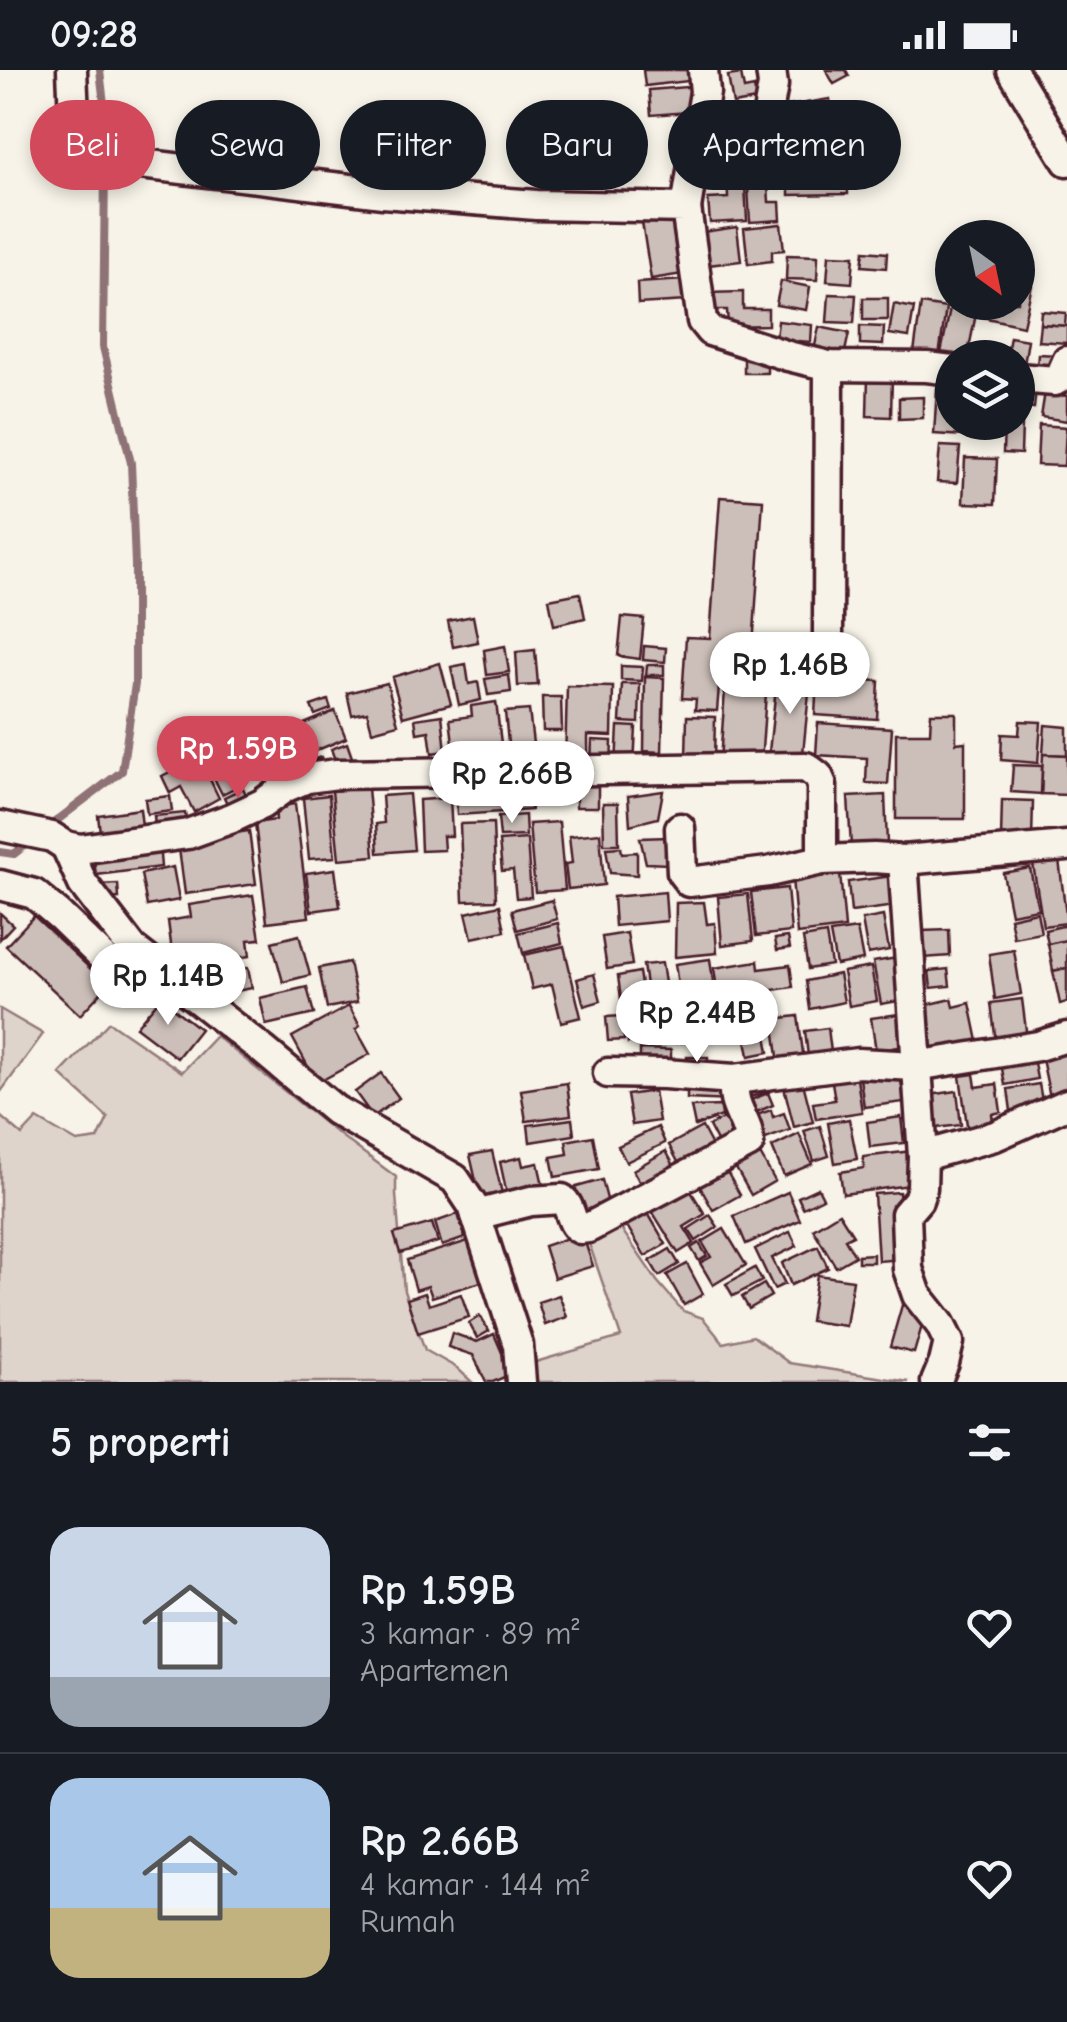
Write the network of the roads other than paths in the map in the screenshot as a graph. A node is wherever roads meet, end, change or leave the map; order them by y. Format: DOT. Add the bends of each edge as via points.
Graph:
graph roads {
  1 [pos="72,70"];
  2 [pos="703,70"];
  3 [pos="771,70"];
  4 [pos="1012,70"];
  5 [pos="770,100"];
  6 [pos="1067,162"];
  7 [pos="686,208"];
  8 [pos="1067,361"];
  9 [pos="828,366"];
  10 [pos="935,368"];
  11 [pos="1035,379"];
  12 [pos="824,668"];
  13 [pos="8,827"];
  14 [pos="680,828"];
  15 [pos="59,842"];
  16 [pos="1067,846"];
  17 [pos="822,860"];
  18 [pos="903,860"];
  19 [pos="0,886"];
  20 [pos="153,964"];
  21 [pos="1067,1037"];
  22 [pos="916,1066"];
  23 [pos="608,1073"];
  24 [pos="735,1079"];
  25 [pos="1067,1104"];
  26 [pos="923,1156"];
  27 [pos="476,1215"];
  28 [pos="521,1382"];
  29 [pos="936,1382"];
  1 -- 7 [label="street" via="75,140 85,160 383,193"];
  2 -- 7 [label="street"];
  3 -- 5 [label="street"];
  4 -- 6 [label="street"];
  7 -- 9 [label="street" via="705,328"];
  8 -- 11 [label="street" via="1055,381"];
  9 -- 10 [label="street"];
  9 -- 12 [label="street"];
  13 -- 15 [label="street"];
  14 -- 17 [label="street" via="682,873 689,882"];
  15 -- 17 [label="street" via="80,850 188,834 307,778 337,774 806,767 822,786"];
  15 -- 20 [label="street" via="132,948"];
  16 -- 18 [label="street"];
  17 -- 18 [label="street"];
  18 -- 22 [label="street"];
  19 -- 20 [label="street" via="34,894 128,981 135,983"];
  20 -- 27 [label="street" via="335,1110 455,1178"];
  21 -- 22 [label="street"];
  22 -- 24 [label="street" via="858,1063"];
  22 -- 26 [label="street"];
  23 -- 24 [label="street"];
  24 -- 27 [label="street" via="732,1099 748,1143 604,1219 580,1229 562,1198"];
  25 -- 26 [label="street" via="995,1136"];
  26 -- 29 [label="street" via="922,1188 906,1214 908,1269 917,1296 949,1342"];
  27 -- 28 [label="street" via="518,1345"];
}
